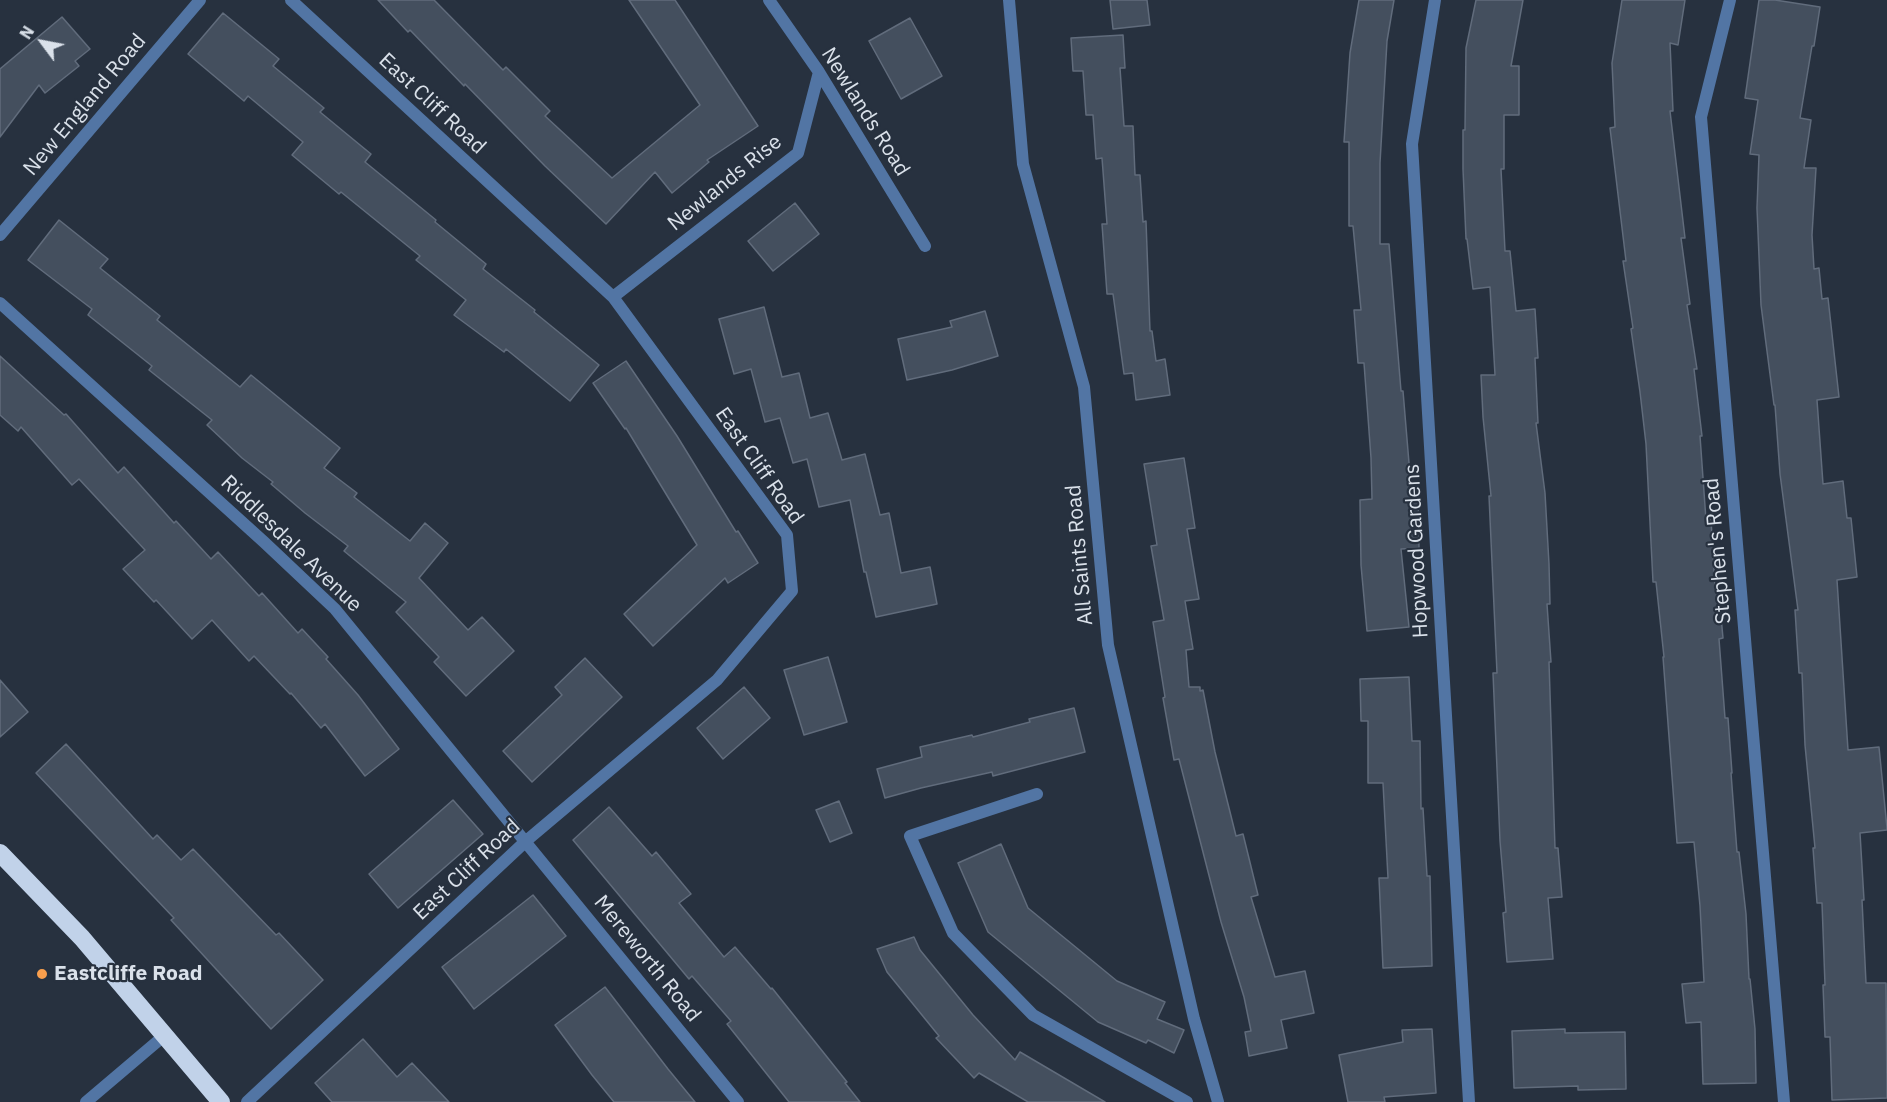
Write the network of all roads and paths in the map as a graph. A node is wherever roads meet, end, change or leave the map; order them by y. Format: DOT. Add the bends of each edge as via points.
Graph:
graph roads {
  1 [pos="200,0"];
  2 [pos="291,0"];
  3 [pos="769,0"];
  4 [pos="1009,0"];
  5 [pos="1435,0"];
  6 [pos="1730,0"];
  7 [pos="819,72"];
  8 [pos="0,235"];
  9 [pos="925,246"];
  10 [pos="613,297"];
  11 [pos="0,303"];
  12 [pos="1037,795"];
  13 [pos="526,841"];
  14 [pos="0,853"];
  15 [pos="165,1035"];
  16 [pos="95,1099"];
  17 [pos="222,1102"];
  18 [pos="247,1102"];
  19 [pos="738,1102"];
  20 [pos="1187,1102"];
  21 [pos="1218,1102"];
  22 [pos="1469,1102"];
  23 [pos="1784,1102"];
  1 -- 8 [label="street, New England Road"];
  2 -- 10 [label="street, East Cliff Road"];
  3 -- 7 [label="street, Newlands Road"];
  4 -- 21 [label="street, All Saints Road" via="1023,164 1084,387 1108,645 1194,1019"];
  5 -- 22 [label="street, Hopwood Gardens" via="1412,144"];
  6 -- 23 [label="street, Stephen's Road" via="1701,117"];
  7 -- 9 [label="street, Newlands Road"];
  7 -- 10 [label="street, Newlands Rise" via="798,153"];
  10 -- 13 [label="street, East Cliff Road" via="787,535 792,591 717,680"];
  11 -- 13 [label="street, Riddlesdale Avenue" via="335,609"];
  12 -- 20 [label="street" via="910,836 953,933 1033,1015"];
  13 -- 18 [label="street, East Cliff Road"];
  13 -- 19 [label="street, Mereworth Road"];
  14 -- 15 [label="highway" via="82,938"];
  15 -- 16 [label="street"];
  15 -- 17 [label="highway"];
}
